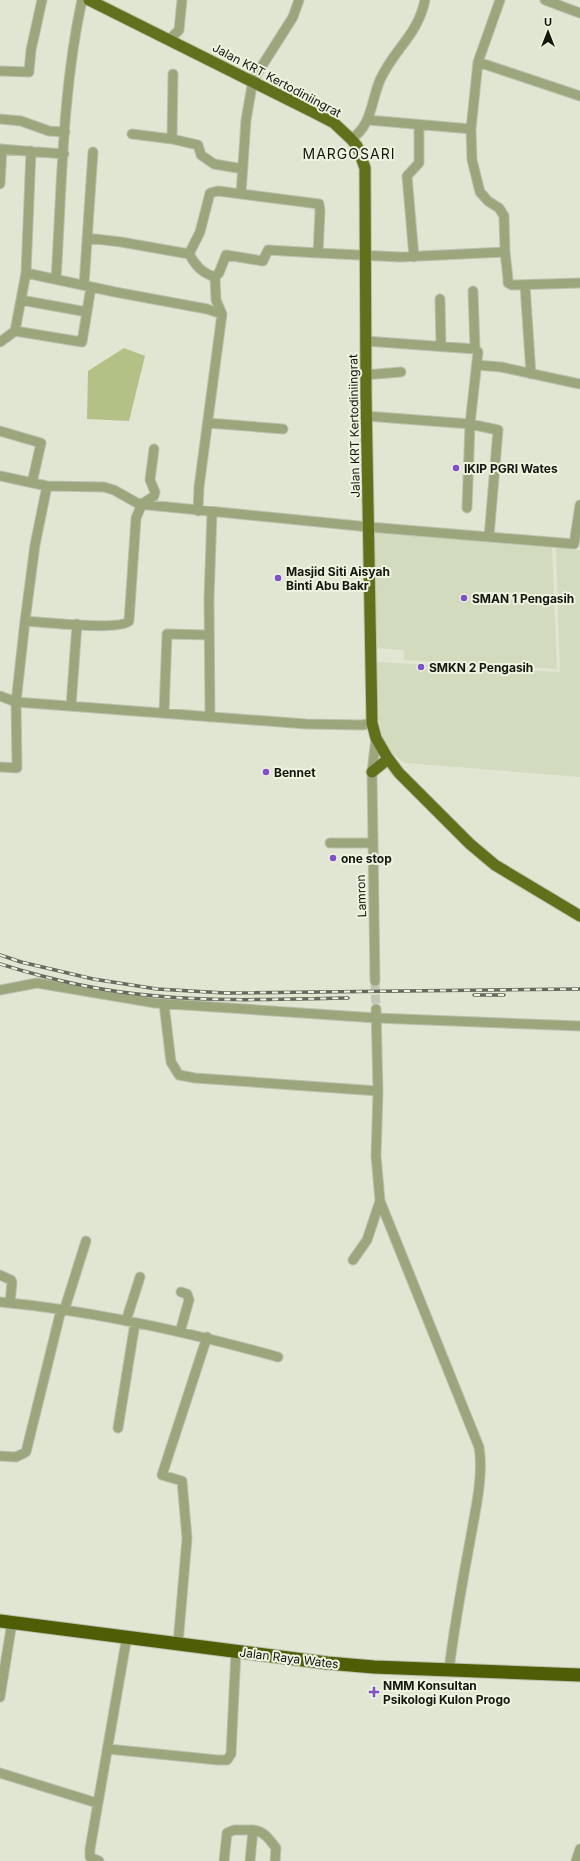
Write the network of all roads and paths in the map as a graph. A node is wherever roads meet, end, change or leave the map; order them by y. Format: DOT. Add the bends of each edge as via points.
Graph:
graph roads {
  1 [pos="42,0"];
  2 [pos="82,0"];
  3 [pos="90,0"];
  4 [pos="182,0"];
  5 [pos="299,0"];
  6 [pos="425,0"];
  7 [pos="500,0"];
  8 [pos="545,0"];
  9 [pos="580,12"];
  10 [pos="170,39"];
  11 [pos="478,62"];
  12 [pos="0,71"];
  13 [pos="173,74"];
  14 [pos="254,80"];
  15 [pos="580,96"];
  16 [pos="0,119"];
  17 [pos="368,120"];
  18 [pos="419,125"];
  19 [pos="471,129"];
  20 [pos="65,132"];
  21 [pos="132,134"];
  22 [pos="172,139"];
  23 [pos="351,139"];
  24 [pos="1,149"];
  25 [pos="31,151"];
  26 [pos="93,152"];
  27 [pos="64,154"];
  28 [pos="242,168"];
  29 [pos="0,184"];
  30 [pos="241,194"];
  31 [pos="87,238"];
  32 [pos="505,252"];
  33 [pos="318,253"];
  34 [pos="189,254"];
  35 [pos="365,255"];
  36 [pos="414,256"];
  37 [pos="26,273"];
  38 [pos="215,277"];
  39 [pos="56,279"];
  40 [pos="580,283"];
  41 [pos="88,286"];
  42 [pos="525,286"];
  43 [pos="473,291"];
  44 [pos="440,299"];
  45 [pos="21,300"];
  46 [pos="88,312"];
  47 [pos="222,314"];
  48 [pos="15,331"];
  49 [pos="365,341"];
  50 [pos="0,342"];
  51 [pos="441,346"];
  52 [pos="475,349"];
  53 [pos="478,365"];
  54 [pos="401,372"];
  55 [pos="366,374"];
  56 [pos="531,374"];
  57 [pos="580,384"];
  58 [pos="366,416"];
  59 [pos="208,423"];
  60 [pos="470,424"];
  61 [pos="283,429"];
  62 [pos="0,431"];
  63 [pos="154,449"];
  64 [pos="0,476"];
  65 [pos="32,483"];
  66 [pos="47,486"];
  67 [pos="142,504"];
  68 [pos="580,505"];
  69 [pos="467,508"];
  70 [pos="198,511"];
  71 [pos="212,512"];
  72 [pos="369,527"];
  73 [pos="489,537"];
  74 [pos="577,544"];
  75 [pos="25,621"];
  76 [pos="77,624"];
  77 [pos="209,635"];
  78 [pos="0,696"];
  79 [pos="16,702"];
  80 [pos="71,706"];
  81 [pos="164,713"];
  82 [pos="210,717"];
  83 [pos="372,723"];
  84 [pos="376,738"];
  85 [pos="388,759"];
  86 [pos="0,767"];
  87 [pos="372,772"];
  88 [pos="330,843"];
  89 [pos="372,843"];
  90 [pos="580,916"];
  91 [pos="375,981"];
  92 [pos="0,990"];
  93 [pos="164,1004"];
  94 [pos="376,1013"];
  95 [pos="580,1026"];
  96 [pos="378,1090"];
  97 [pos="380,1202"];
  98 [pos="86,1240"];
  99 [pos="353,1260"];
  100 [pos="0,1275"];
  101 [pos="140,1277"];
  102 [pos="181,1292"];
  103 [pos="0,1302"];
  104 [pos="10,1303"];
  105 [pos="63,1311"];
  106 [pos="131,1322"];
  107 [pos="180,1332"];
  108 [pos="207,1337"];
  109 [pos="278,1357"];
  110 [pos="118,1428"];
  111 [pos="0,1456"];
  112 [pos="6,1622"];
  113 [pos="127,1636"];
  114 [pos="178,1644"];
  115 [pos="236,1651"];
  116 [pos="449,1670"];
  117 [pos="580,1675"];
  118 [pos="0,1697"];
  119 [pos="108,1749"];
  120 [pos="0,1773"];
  121 [pos="98,1803"];
  122 [pos="252,1830"];
  123 [pos="580,1850"];
  124 [pos="89,1859"];
  125 [pos="99,1861"];
  126 [pos="224,1861"];
  127 [pos="250,1861"];
  128 [pos="274,1861"];
  129 [pos="576,1861"];
  1 -- 12 [label="street" via="29,72"];
  2 -- 20 [label="street" via="74,38"];
  3 -- 10 [label="main road, Jalan KRT Kertodiniingrat"];
  4 -- 10 [label="street" via="179,30"];
  5 -- 14 [label="street" via="293,17"];
  6 -- 17 [label="street" via="419,22 380,80"];
  7 -- 11 [label="street"];
  8 -- 9 [label="street"];
  10 -- 14 [label="main road, Jalan KRT Kertodiniingrat"];
  11 -- 15 [label="street"];
  11 -- 19 [label="street"];
  13 -- 22 [label="street"];
  14 -- 23 [label="main road, Jalan KRT Kertodiniingrat" via="334,123"];
  14 -- 28 [label="street" via="246,120"];
  16 -- 20 [label="street" via="21,121 49,131"];
  17 -- 18 [label="street"];
  17 -- 23 [label="street" via="362,131"];
  18 -- 19 [label="street"];
  18 -- 36 [label="street" via="419,163 407,176"];
  19 -- 32 [label="street" via="472,160 480,192 488,201 500,208 504,216"];
  20 -- 27 [label="street"];
  21 -- 22 [label="street"];
  22 -- 28 [label="street" via="198,145 201,155 214,164"];
  23 -- 35 [label="main road, Jalan KRT Kertodiniingrat" via="357,146 365,168"];
  24 -- 25 [label="street"];
  24 -- 29 [label="street"];
  25 -- 27 [label="street"];
  25 -- 37 [label="street"];
  26 -- 31 [label="street"];
  27 -- 39 [label="street"];
  28 -- 30 [label="street"];
  30 -- 33 [label="street" via="319,204"];
  30 -- 34 [label="street" via="218,191 210,193 200,232"];
  31 -- 34 [label="street"];
  31 -- 41 [label="street"];
  32 -- 36 [label="street"];
  32 -- 42 [label="street" via="508,283"];
  33 -- 35 [label="street"];
  33 -- 38 [label="street" via="268,250 263,261 226,256"];
  34 -- 38 [label="street" via="196,266"];
  35 -- 36 [label="street"];
  35 -- 49 [label="main road, Jalan KRT Kertodiniingrat"];
  37 -- 39 [label="street"];
  37 -- 45 [label="street"];
  38 -- 47 [label="street" via="216,300"];
  39 -- 41 [label="street"];
  40 -- 42 [label="street"];
  41 -- 46 [label="street"];
  41 -- 47 [label="street"];
  42 -- 56 [label="street"];
  43 -- 52 [label="street"];
  44 -- 51 [label="street"];
  45 -- 46 [label="street"];
  45 -- 48 [label="street"];
  46 -- 48 [label="street" via="82,342"];
  47 -- 59 [label="street"];
  48 -- 50 [label="street"];
  49 -- 51 [label="street"];
  49 -- 55 [label="main road, Jalan KRT Kertodiniingrat"];
  51 -- 52 [label="street"];
  52 -- 53 [label="street" via="478,352"];
  53 -- 56 [label="street"];
  53 -- 60 [label="street"];
  54 -- 55 [label="street"];
  55 -- 58 [label="main road, Jalan KRT Kertodiniingrat"];
  56 -- 57 [label="street"];
  58 -- 60 [label="street"];
  58 -- 72 [label="main road, Jalan KRT Kertodiniingrat"];
  59 -- 61 [label="street"];
  59 -- 70 [label="street"];
  60 -- 69 [label="street"];
  60 -- 73 [label="street" via="496,428 499,432"];
  62 -- 65 [label="street" via="41,443"];
  63 -- 67 [label="street" via="150,480 155,492 154,496"];
  64 -- 65 [label="street"];
  65 -- 66 [label="street"];
  66 -- 67 [label="street" via="104,487"];
  66 -- 75 [label="street" via="35,545"];
  67 -- 70 [label="street"];
  67 -- 76 [label="street" via="136,518 130,621 121,626"];
  68 -- 74 [label="street"];
  70 -- 71 [label="street"];
  71 -- 72 [label="street"];
  71 -- 77 [label="street"];
  72 -- 73 [label="street"];
  72 -- 83 [label="main road, Jalan KRT Kertodiniingrat"];
  73 -- 74 [label="street"];
  75 -- 76 [label="street"];
  75 -- 79 [label="street"];
  76 -- 80 [label="street"];
  77 -- 81 [label="street" via="167,634"];
  77 -- 82 [label="street"];
  78 -- 79 [label="street"];
  79 -- 80 [label="street"];
  79 -- 86 [label="street" via="17,768"];
  80 -- 81 [label="street"];
  81 -- 82 [label="street"];
  82 -- 83 [label="street" via="306,724"];
  83 -- 84 [label="main road, Jalan KRT Kertodiniingrat"];
  84 -- 85 [label="main road, Jalan KRT Kertodiniingrat"];
  84 -- 87 [label="street, Lamron"];
  85 -- 87 [label="main road"];
  85 -- 90 [label="main road, Jalan KRT Kertodiniingrat" via="470,844 490,860"];
  87 -- 89 [label="street, Lamron"];
  88 -- 89 [label="street"];
  89 -- 91 [label="street, Lamron"];
  92 -- 93 [label="street" via="37,983"];
  93 -- 94 [label="street"];
  93 -- 96 [label="street" via="171,1062 178,1075"];
  94 -- 95 [label="street"];
  94 -- 96 [label="street"];
  96 -- 97 [label="street" via="376,1156"];
  97 -- 99 [label="street" via="367,1240"];
  97 -- 116 [label="street" via="481,1456 477,1501"];
  98 -- 105 [label="street"];
  100 -- 104 [label="street" via="12,1282"];
  101 -- 106 [label="street"];
  102 -- 107 [label="street" via="187,1294 189,1300"];
  103 -- 104 [label="street"];
  104 -- 105 [label="street"];
  105 -- 106 [label="street"];
  105 -- 111 [label="street" via="26,1452 16,1457"];
  106 -- 107 [label="street"];
  106 -- 110 [label="street"];
  107 -- 108 [label="street"];
  108 -- 109 [label="street"];
  108 -- 114 [label="street" via="162,1475 182,1481 187,1538"];
  112 -- 113 [label="highway, Jalan Raya Wates"];
  112 -- 118 [label="street"];
  113 -- 114 [label="highway, Jalan Raya Wates"];
  113 -- 119 [label="street"];
  114 -- 115 [label="highway, Jalan Raya Wates"];
  115 -- 116 [label="highway, Jalan Raya Wates" via="374,1667"];
  115 -- 119 [label="street" via="231,1754 227,1760"];
  116 -- 117 [label="highway, Jalan Raya Wates"];
  119 -- 121 [label="street"];
  120 -- 121 [label="street"];
  121 -- 124 [label="street"];
  122 -- 126 [label="street" via="234,1830 227,1833"];
  122 -- 127 [label="street"];
  122 -- 128 [label="street" via="260,1831 276,1848"];
  123 -- 129 [label="street"];
  124 -- 125 [label="street"];
}
